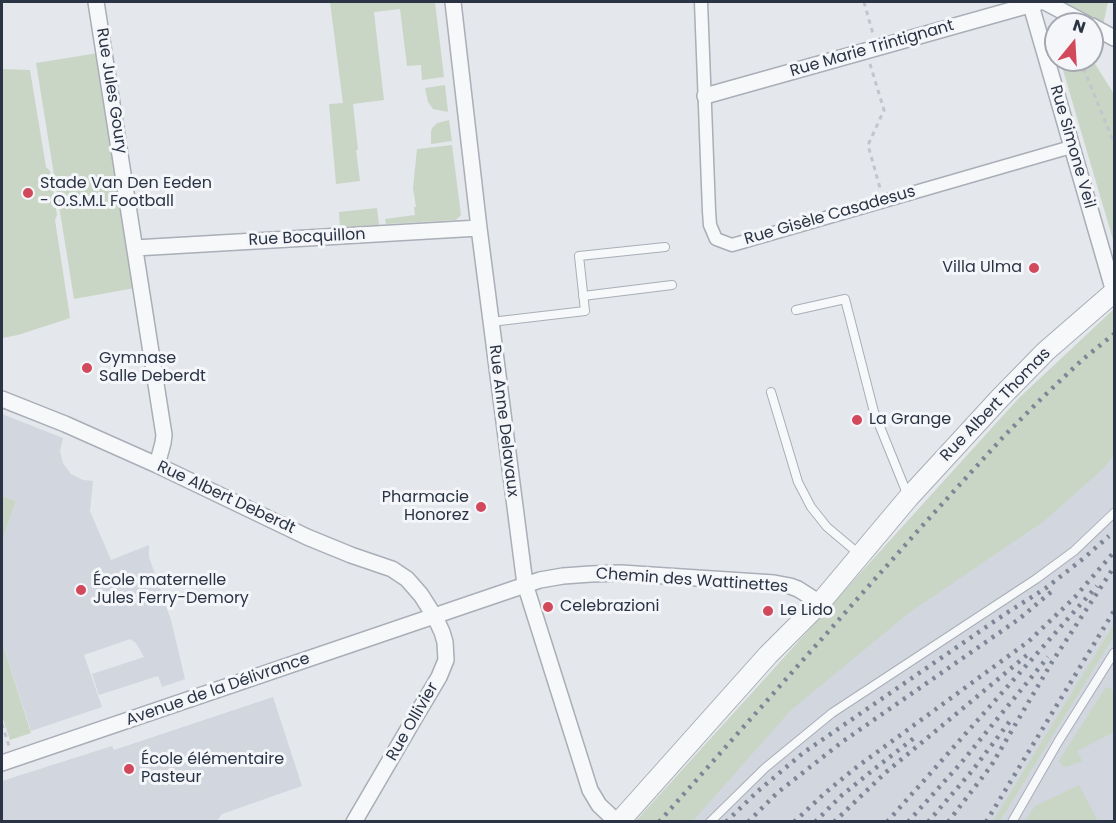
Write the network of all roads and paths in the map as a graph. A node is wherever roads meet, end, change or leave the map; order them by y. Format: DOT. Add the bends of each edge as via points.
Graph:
graph roads {
  1 [pos="96,2"];
  2 [pos="453,2"];
  3 [pos="701,2"];
  4 [pos="864,2"];
  5 [pos="1036,2"];
  6 [pos="1060,12"];
  7 [pos="872,49"];
  8 [pos="1085,72"];
  9 [pos="705,96"];
  10 [pos="1114,143"];
  11 [pos="1071,147"];
  12 [pos="884,201"];
  13 [pos="479,228"];
  14 [pos="665,247"];
  15 [pos="135,248"];
  16 [pos="672,285"];
  17 [pos="1114,292"];
  18 [pos="583,296"];
  19 [pos="796,310"];
  20 [pos="491,322"];
  21 [pos="771,392"];
  22 [pos="2,399"];
  23 [pos="157,465"];
  24 [pos="909,497"];
  25 [pos="1114,513"];
  26 [pos="858,554"];
  27 [pos="525,584"];
  28 [pos="815,599"];
  29 [pos="435,617"];
  30 [pos="1114,653"];
  31 [pos="2,724"];
  32 [pos="7,761"];
  33 [pos="354,822"];
  34 [pos="618,822"];
  35 [pos="710,822"];
  36 [pos="1012,822"];
  1 -- 15 [label="street, Rue Jules Goury"];
  2 -- 13 [label="street, Rue Anne Delavaux"];
  3 -- 9 [label="street, Rue Gisèle Casadesus"];
  4 -- 7 [label="path"];
  5 -- 6 [label="street"];
  5 -- 7 [label="street, Rue Marie Trintignant"];
  5 -- 11 [label="street, Rue Simone Veil"];
  7 -- 9 [label="street, Rue Marie Trintignant"];
  7 -- 12 [label="path" via="884,110 868,146"];
  8 -- 10 [label="path"];
  9 -- 12 [label="street, Rue Gisèle Casadesus" via="710,225 716,239 732,245"];
  11 -- 12 [label="street, Rue Gisèle Casadesus"];
  11 -- 17 [label="street, Rue Simone Veil"];
  13 -- 15 [label="street, Rue Bocquillon"];
  13 -- 20 [label="street, Rue Anne Delavaux"];
  14 -- 18 [label="lane" via="579,256"];
  15 -- 23 [label="street, Rue Jules Goury" via="164,435"];
  16 -- 18 [label="lane"];
  17 -- 24 [label="street, Rue Albert Thomas" via="1016,381"];
  18 -- 20 [label="lane" via="585,310"];
  19 -- 24 [label="lane" via="845,299 874,412"];
  20 -- 27 [label="street, Rue Anne Delavaux"];
  21 -- 26 [label="lane" via="798,482 811,507"];
  22 -- 23 [label="street, Rue Albert Deberdt"];
  23 -- 29 [label="street, Rue Albert Deberdt" via="307,537 400,574 421,595"];
  24 -- 26 [label="street, Rue Albert Thomas"];
  25 -- 35 [label="lane" via="1074,551 1036,579 832,713 765,768"];
  26 -- 28 [label="street, Rue Albert Thomas"];
  27 -- 28 [label="street, Chemin des Wattinettes" via="563,576 621,573 783,584"];
  27 -- 29 [label="street, Chemin des Wattinettes"];
  27 -- 34 [label="street, Rue Anne Delavaux" via="590,790 599,805"];
  28 -- 34 [label="street, Rue Albert Thomas"];
  29 -- 32 [label="street, Avenue de la Délivrance"];
  29 -- 33 [label="street, Rue Ollivier" via="445,642 446,660"];
  30 -- 36 [label="lane"];
  31 -- 32 [label="path"];
}
